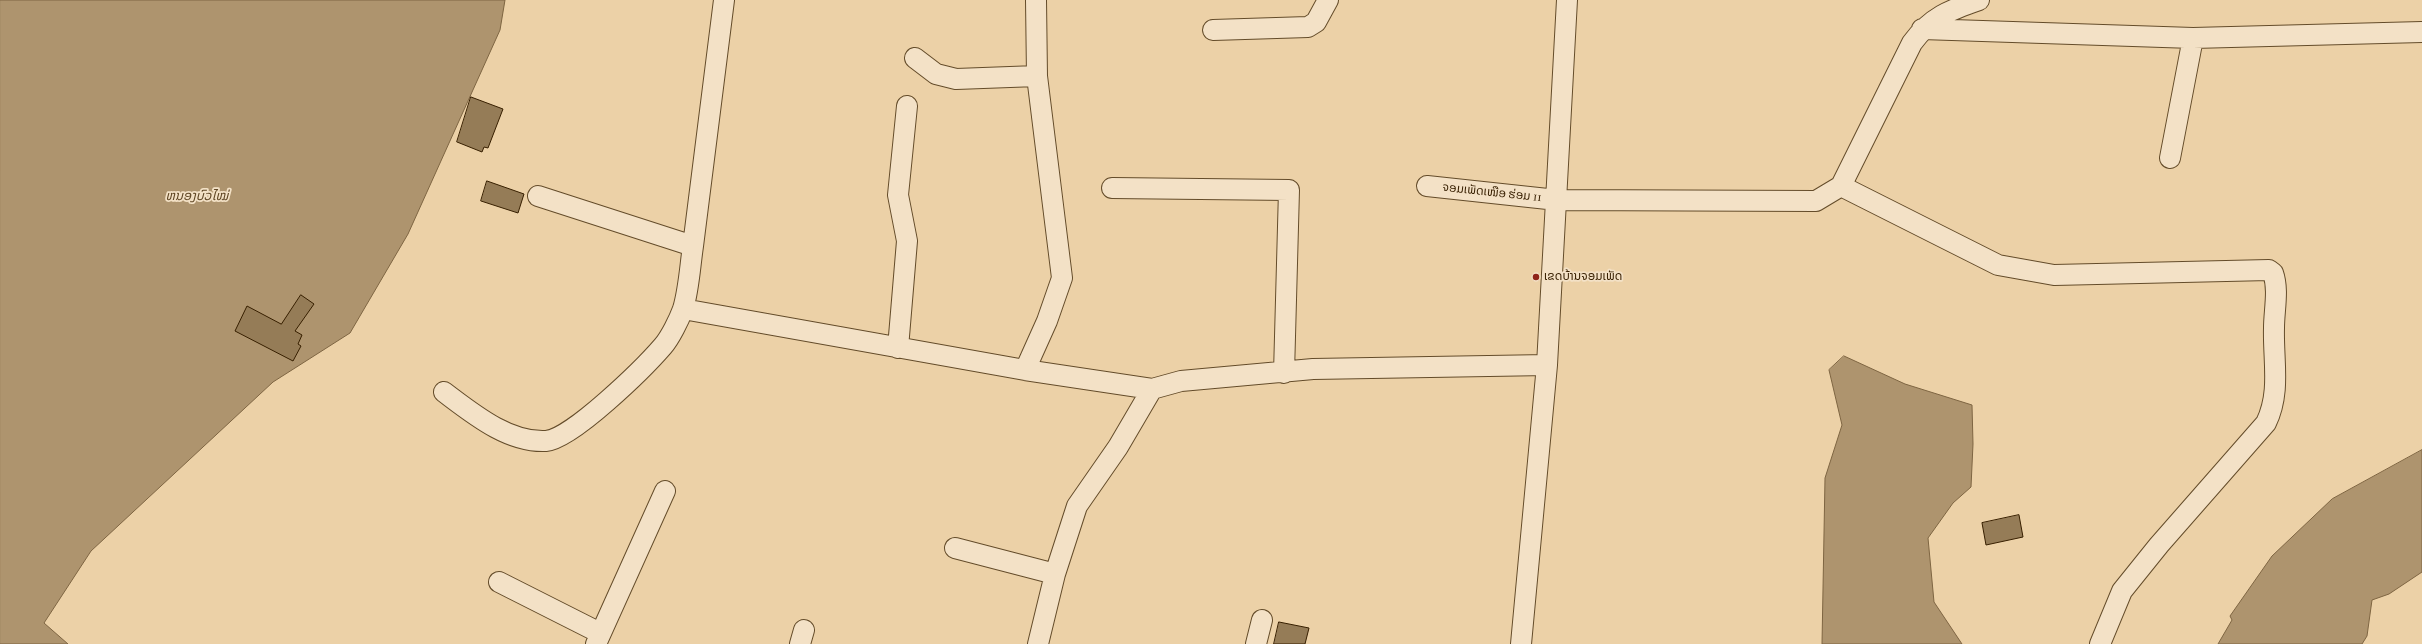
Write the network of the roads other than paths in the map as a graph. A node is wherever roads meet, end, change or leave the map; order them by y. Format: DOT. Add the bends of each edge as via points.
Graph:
graph roads {
  1 [pos="724,0"];
  2 [pos="1036,0"];
  3 [pos="1328,0"];
  4 [pos="1567,0"];
  5 [pos="1979,0"];
  6 [pos="1922,29"];
  7 [pos="1213,30"];
  8 [pos="2422,32"];
  9 [pos="2192,38"];
  10 [pos="915,58"];
  11 [pos="1037,76"];
  12 [pos="907,106"];
  13 [pos="2170,158"];
  14 [pos="1427,186"];
  15 [pos="1841,186"];
  16 [pos="1112,188"];
  17 [pos="538,196"];
  18 [pos="1557,200"];
  19 [pos="693,246"];
  20 [pos="683,309"];
  21 [pos="898,348"];
  22 [pos="1547,365"];
  23 [pos="1025,370"];
  24 [pos="1284,373"];
  25 [pos="1152,389"];
  26 [pos="444,392"];
  27 [pos="665,491"];
  28 [pos="955,548"];
  29 [pos="1055,574"];
  30 [pos="499,582"];
  31 [pos="1262,620"];
  32 [pos="598,639"];
  33 [pos="1038,644"];
  34 [pos="1256,644"];
  35 [pos="1521,644"];
  36 [pos="2100,644"];
  1 -- 19 [label="street"];
  2 -- 11 [label="street"];
  3 -- 7 [label="street" via="1316,22 1308,27"];
  4 -- 18 [label="street"];
  5 -- 6 [label="street" via="1945,12"];
  6 -- 9 [label="street"];
  6 -- 15 [label="street" via="1912,43"];
  8 -- 9 [label="street"];
  9 -- 13 [label="street"];
  10 -- 11 [label="street" via="936,74 956,79"];
  11 -- 23 [label="street" via="1062,278 1047,321"];
  12 -- 21 [label="street" via="898,195 907,241"];
  14 -- 18 [label="street, ຈອມເພັດເໜືອ ຮ່ອມ 11"];
  15 -- 18 [label="street, ຈອມເພັດເໜືອ ຮ່ອມ 11" via="1816,201"];
  15 -- 36 [label="street" via="1998,265 2054,275 2269,270 2273,273 2276,306 2276,391 2269,418 2122,591"];
  16 -- 24 [label="street" via="1289,190"];
  17 -- 19 [label="street"];
  18 -- 22 [label="street"];
  19 -- 20 [label="street"];
  20 -- 21 [label="street"];
  20 -- 26 [label="street" via="664,345 574,428 547,441 508,433 471,412"];
  21 -- 23 [label="street"];
  22 -- 24 [label="street" via="1313,369"];
  22 -- 35 [label="street"];
  23 -- 25 [label="street"];
  24 -- 25 [label="street" via="1181,381"];
  25 -- 29 [label="street" via="1118,447 1077,506"];
  27 -- 32 [label="street"];
  28 -- 29 [label="street"];
  29 -- 33 [label="street"];
  30 -- 32 [label="street"];
  31 -- 34 [label="street"];
}
